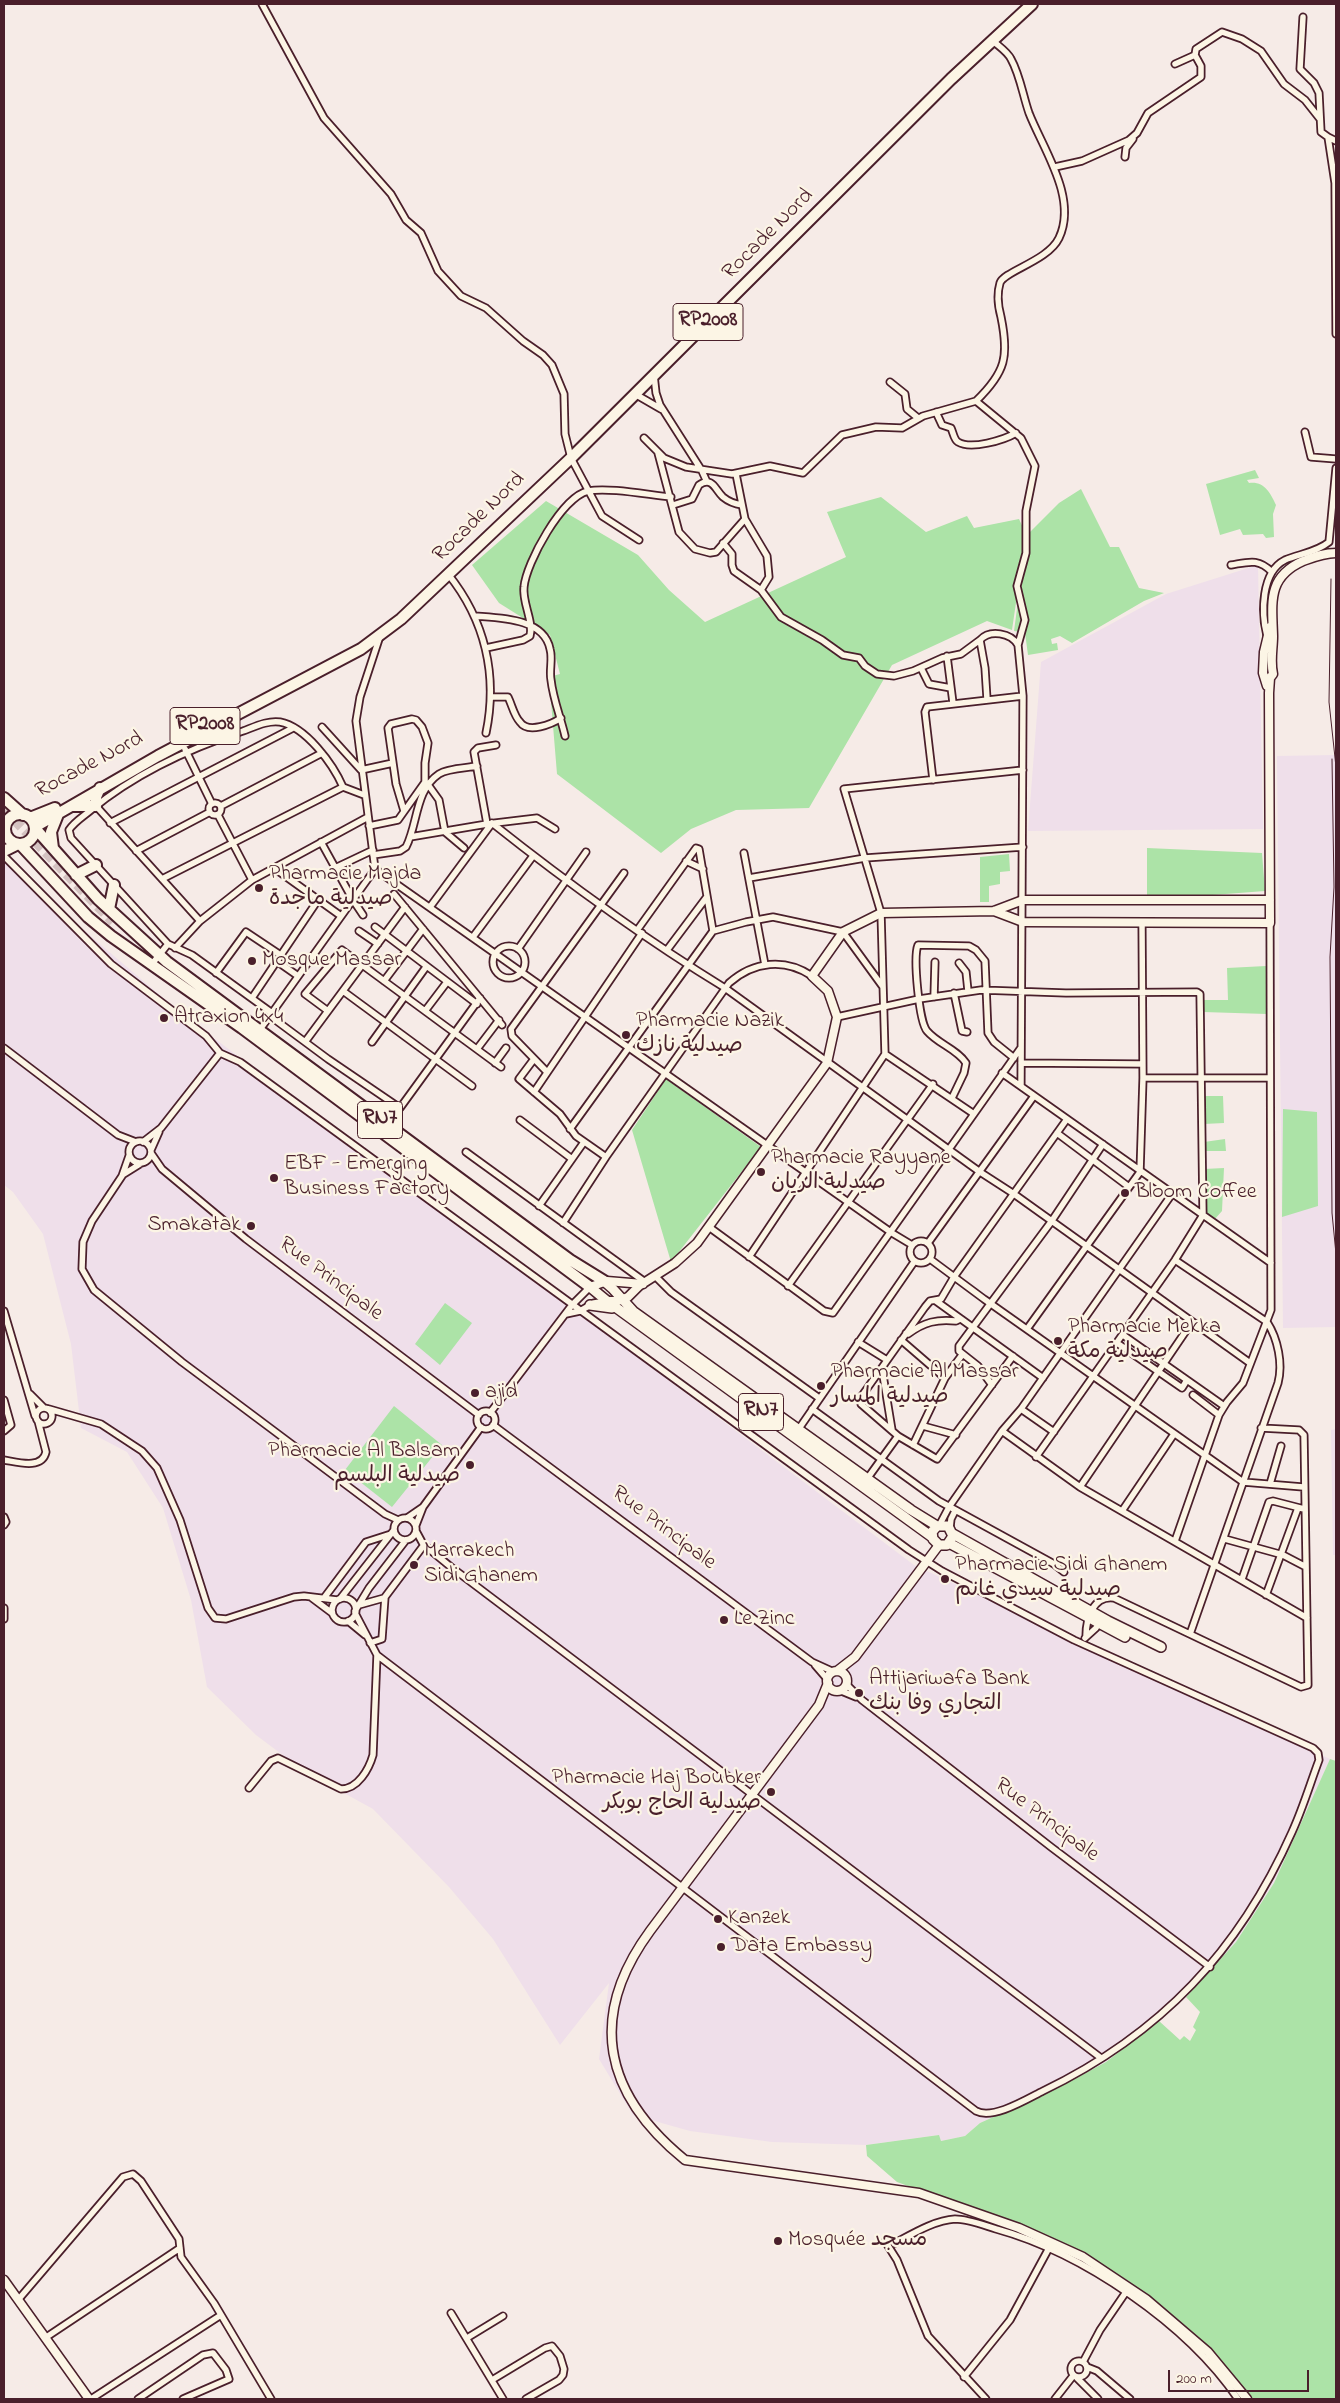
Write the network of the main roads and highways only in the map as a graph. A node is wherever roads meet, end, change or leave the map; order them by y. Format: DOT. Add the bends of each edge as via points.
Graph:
graph roads {
  1 [pos="1032,4"];
  2 [pos="380,636"];
  3 [pos="100,788"];
  4 [pos="4,798"];
  5 [pos="63,810"];
  6 [pos="31,822"];
  7 [pos="5,831"];
  8 [pos="19,844"];
  9 [pos="4,851"];
  10 [pos="54,851"];
  11 [pos="96,865"];
  12 [pos="76,875"];
  13 [pos="114,885"];
  14 [pos="109,909"];
  15 [pos="159,956"];
  16 [pos="152,964"];
  17 [pos="257,1034"];
  18 [pos="604,1281"];
  19 [pos="590,1286"];
  20 [pos="590,1305"];
  21 [pos="619,1310"];
  22 [pos="939,1525"];
  23 [pos="952,1531"];
  24 [pos="932,1537"];
  25 [pos="949,1543"];
  26 [pos="1090,1615"];
  27 [pos="1159,1649"];
  1 -- 2 [label="highway, Rocade Nord / RP2008" via="571,458 412,610"];
  2 -- 3 [label="highway, Rocade Nord / RP2008" via="184,747"];
  2 -- 6 [label="highway, Rocade Nord / RP2008" via="192,733"];
  3 -- 5 [label="highway, Rocade Nord / RP2008"];
  3 -- 5 [label="highway" via="96,806 86,804"];
  4 -- 6 [label="highway"];
  5 -- 6 [label="highway, Rocade Nord / RP2008"];
  5 -- 10 [label="highway" via="51,832"];
  6 -- 7 [label="highway" via="10,818"];
  6 -- 8 [label="highway" via="31,840"];
  6 -- 10 [label="highway"];
  7 -- 8 [label="highway" via="11,841"];
  8 -- 9 [label="highway"];
  8 -- 16 [label="highway" via="95,924"];
  10 -- 12 [label="highway"];
  11 -- 12 [label="highway"];
  12 -- 14 [label="highway"];
  13 -- 14 [label="highway"];
  14 -- 15 [label="highway"];
  15 -- 16 [label="highway, RN7" via="111,924"];
  15 -- 17 [label="highway, RN7"];
  16 -- 17 [label="highway, RN7"];
  17 -- 18 [label="highway, RN7" via="570,1260"];
  17 -- 19 [label="highway, RN7"];
  18 -- 22 [label="main road, RN7" via="634,1312 867,1479"];
  19 -- 21 [label="main road, RN7"];
  20 -- 21 [label="main road"];
  21 -- 24 [label="main road, RN7"];
  22 -- 23 [label="main road, RN7"];
  22 -- 24 [label="main road" via="933,1529"];
  23 -- 25 [label="main road"];
  23 -- 26 [label="main road, RN7"];
  24 -- 25 [label="main road, RN7" via="939,1545"];
  25 -- 26 [label="main road, RN7"];
  26 -- 27 [label="main road, RN7"];
}
